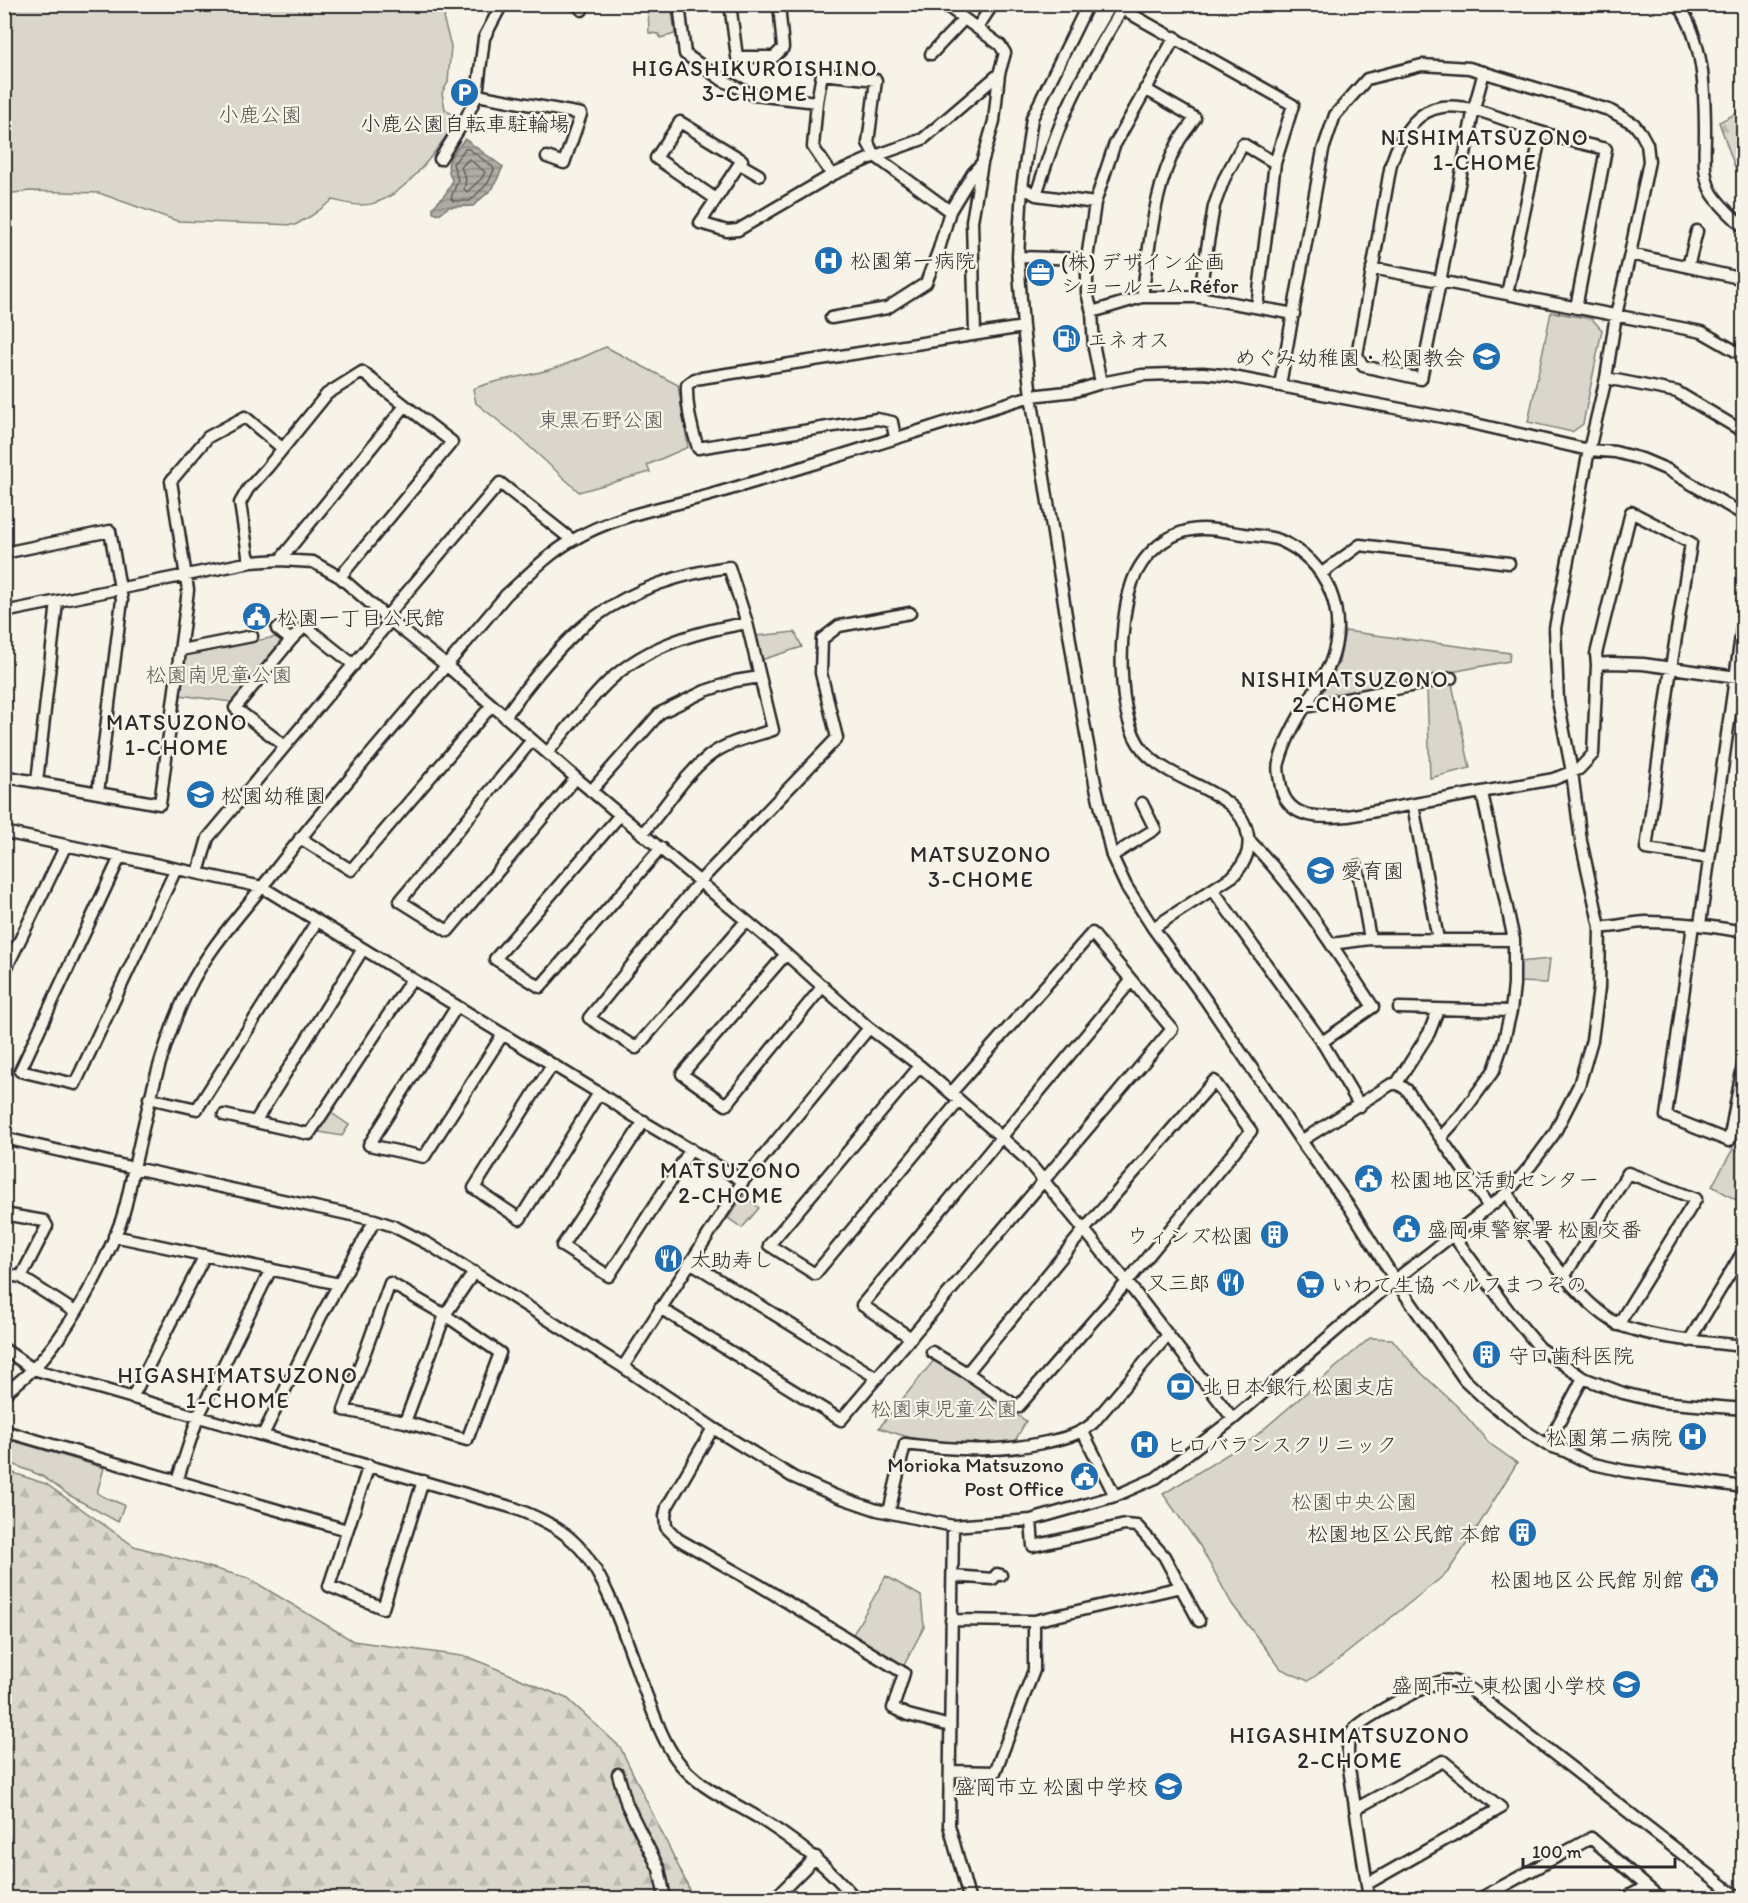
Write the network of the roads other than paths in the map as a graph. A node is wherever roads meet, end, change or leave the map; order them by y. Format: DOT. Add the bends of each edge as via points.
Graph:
graph roads {
  1 [pos="502,4"];
  2 [pos="679,4"];
  3 [pos="730,4"];
  4 [pos="779,4"];
  5 [pos="944,4"];
  6 [pos="993,4"];
  7 [pos="1088,4"];
  8 [pos="1678,4"];
  9 [pos="963,20"];
  10 [pos="977,28"];
  11 [pos="1175,38"];
  12 [pos="931,54"];
  13 [pos="1484,72"];
  14 [pos="999,74"];
  15 [pos="1145,89"];
  16 [pos="477,95"];
  17 [pos="817,102"];
  18 [pos="1473,108"];
  19 [pos="1541,133"];
  20 [pos="875,156"];
  21 [pos="547,157"];
  22 [pos="440,159"];
  23 [pos="982,163"];
  24 [pos="1275,163"];
  25 [pos="740,164"];
  26 [pos="759,175"];
  27 [pos="832,175"];
  28 [pos="1022,187"];
  29 [pos="1036,195"];
  30 [pos="716,199"];
  31 [pos="1095,202"];
  32 [pos="950,211"];
  33 [pos="1743,228"];
  34 [pos="1697,231"];
  35 [pos="1630,254"];
  36 [pos="1018,256"];
  37 [pos="1088,259"];
  38 [pos="1688,267"];
  39 [pos="1372,268"];
  40 [pos="1743,279"];
  41 [pos="1441,281"];
  42 [pos="1507,294"];
  43 [pos="1142,297"];
  44 [pos="1199,297"];
  45 [pos="1257,307"];
  46 [pos="1575,308"];
  47 [pos="1092,312"];
  48 [pos="1294,314"];
  49 [pos="1616,315"];
  50 [pos="831,318"];
  51 [pos="1023,327"];
  52 [pos="975,334"];
  53 [pos="1743,356"];
  54 [pos="1606,378"];
  55 [pos="1101,383"];
  56 [pos="1280,385"];
  57 [pos="1031,396"];
  58 [pos="405,406"];
  59 [pos="1743,432"];
  60 [pos="895,437"];
  61 [pos="282,448"];
  62 [pos="1589,450"];
  63 [pos="1743,515"];
  64 [pos="572,540"];
  65 [pos="4,553"];
  66 [pos="280,560"];
  67 [pos="251,562"];
  68 [pos="1509,562"];
  69 [pos="1322,573"];
  70 [pos="187,576"];
  71 [pos="340,577"];
  72 [pos="120,589"];
  73 [pos="57,602"];
  74 [pos="4,612"];
  75 [pos="910,613"];
  76 [pos="1743,615"];
  77 [pos="388,619"];
  78 [pos="747,623"];
  79 [pos="277,629"];
  80 [pos="252,636"];
  81 [pos="291,640"];
  82 [pos="181,650"];
  83 [pos="354,664"];
  84 [pos="1596,664"];
  85 [pos="447,666"];
  86 [pos="1671,668"];
  87 [pos="760,677"];
  88 [pos="1739,677"];
  89 [pos="1451,678"];
  90 [pos="492,705"];
  91 [pos="1305,707"];
  92 [pos="505,717"];
  93 [pos="532,740"];
  94 [pos="285,746"];
  95 [pos="547,753"];
  96 [pos="1572,772"];
  97 [pos="8,777"];
  98 [pos="576,778"];
  99 [pos="37,782"];
  100 [pos="591,790"];
  101 [pos="98,793"];
  102 [pos="1482,793"];
  103 [pos="1142,803"];
  104 [pos="1413,806"];
  105 [pos="620,814"];
  106 [pos="7,832"];
  107 [pos="642,834"];
  108 [pos="300,838"];
  109 [pos="1249,840"];
  110 [pos="4,843"];
  111 [pos="66,845"];
  112 [pos="661,848"];
  113 [pos="1112,856"];
  114 [pos="120,857"];
  115 [pos="1708,858"];
  116 [pos="1357,866"];
  117 [pos="176,869"];
  118 [pos="198,873"];
  119 [pos="700,881"];
  120 [pos="262,887"];
  121 [pos="1213,890"];
  122 [pos="317,921"];
  123 [pos="746,921"];
  124 [pos="1696,925"];
  125 [pos="1600,927"];
  126 [pos="1153,928"];
  127 [pos="1743,932"];
  128 [pos="1370,939"];
  129 [pos="1438,939"];
  130 [pos="1514,940"];
  131 [pos="1331,944"];
  132 [pos="363,949"];
  133 [pos="786,954"];
  134 [pos="4,973"];
  135 [pos="412,979"];
  136 [pos="1131,981"];
  137 [pos="823,986"];
  138 [pos="457,1006"];
  139 [pos="1399,1008"];
  140 [pos="1438,1010"];
  141 [pos="1511,1011"];
  142 [pos="870,1028"];
  143 [pos="503,1034"];
  144 [pos="1322,1042"];
  145 [pos="1743,1060"];
  146 [pos="552,1065"];
  147 [pos="920,1066"];
  148 [pos="1397,1083"];
  149 [pos="599,1093"];
  150 [pos="955,1097"];
  151 [pos="149,1098"];
  152 [pos="1359,1106"];
  153 [pos="224,1115"];
  154 [pos="644,1121"];
  155 [pos="255,1122"];
  156 [pos="1001,1137"];
  157 [pos="1441,1137"];
  158 [pos="4,1138"];
  159 [pos="1301,1141"];
  160 [pos="691,1149"];
  161 [pos="134,1168"];
  162 [pos="743,1181"];
  163 [pos="1043,1181"];
  164 [pos="1508,1192"];
  165 [pos="1490,1207"];
  166 [pos="4,1214"];
  167 [pos="375,1220"];
  168 [pos="1084,1230"];
  169 [pos="1453,1235"];
  170 [pos="114,1236"];
  171 [pos="1743,1250"];
  172 [pos="205,1255"];
  173 [pos="690,1262"];
  174 [pos="271,1269"];
  175 [pos="474,1272"];
  176 [pos="4,1274"];
  177 [pos="21,1277"];
  178 [pos="1564,1277"];
  179 [pos="1395,1280"];
  180 [pos="1127,1282"];
  181 [pos="339,1284"];
  182 [pos="660,1308"];
  183 [pos="75,1311"];
  184 [pos="445,1315"];
  185 [pos="1618,1325"];
  186 [pos="1168,1335"];
  187 [pos="911,1338"];
  188 [pos="1689,1341"];
  189 [pos="1743,1346"];
  190 [pos="4,1349"];
  191 [pos="932,1352"];
  192 [pos="623,1367"];
  193 [pos="33,1369"];
  194 [pos="967,1373"];
  195 [pos="877,1378"];
  196 [pos="1583,1378"];
  197 [pos="4,1394"];
  198 [pos="132,1398"];
  199 [pos="1743,1409"];
  200 [pos="198,1417"];
  201 [pos="1233,1419"];
  202 [pos="405,1422"];
  203 [pos="713,1428"];
  204 [pos="4,1431"];
  205 [pos="1083,1432"];
  206 [pos="263,1435"];
  207 [pos="1547,1445"];
  208 [pos="369,1465"];
  209 [pos="177,1481"];
  210 [pos="423,1481"];
  211 [pos="1743,1487"];
  212 [pos="1114,1496"];
  213 [pos="889,1512"];
  214 [pos="1031,1520"];
  215 [pos="953,1526"];
  216 [pos="346,1530"];
  217 [pos="1001,1575"];
  218 [pos="953,1576"];
  219 [pos="1181,1587"];
  220 [pos="951,1620"];
  221 [pos="1034,1621"];
  222 [pos="1199,1621"];
  223 [pos="950,1726"];
  224 [pos="950,1771"];
  225 [pos="618,1774"];
  226 [pos="1355,1809"];
  227 [pos="816,1857"];
  228 [pos="1366,1884"];
  229 [pos="1646,1887"];
  230 [pos="665,1899"];
  231 [pos="775,1899"];
  232 [pos="855,1899"];
  233 [pos="969,1899"];
  234 [pos="1369,1899"];
  235 [pos="1481,1899"];
  236 [pos="1625,1899"];
  237 [pos="1660,1899"];
  238 [pos="1739,1899"];
  1 -- 16 [label="street" via="484,38"];
  2 -- 17 [label="street" via="685,54 722,80 753,95"];
  3 -- 4 [label="street" via="737,57 774,57 783,48"];
  5 -- 9 [label="street"];
  6 -- 10 [label="street"];
  7 -- 28 [label="street" via="1032,118"];
  8 -- 33 [label="street" via="1701,63 1705,170 1712,192"];
  9 -- 10 [label="street"];
  9 -- 12 [label="street"];
  10 -- 14 [label="street" via="1005,53"];
  11 -- 15 [label="street"];
  11 -- 24 [label="street" via="1293,105"];
  11 -- 29 [label="street" via="1122,9 1069,104"];
  13 -- 18 [label="street"];
  13 -- 35 [label="street" via="1609,110 1634,124 1647,144 1649,161"];
  13 -- 48 [label="street" via="1422,65 1367,79 1335,115 1323,150"];
  14 -- 20 [label="street" via="923,139"];
  14 -- 23 [label="street" via="994,121"];
  15 -- 31 [label="street" via="1114,146"];
  15 -- 43 [label="street" via="1195,118 1167,167 1155,206"];
  16 -- 21 [label="street" via="581,114 564,163"];
  16 -- 22 [label="street"];
  17 -- 20 [label="street" via="822,74 876,80 868,143"];
  17 -- 27 [label="street" via="813,147"];
  18 -- 19 [label="street"];
  18 -- 39 [label="street" via="1434,108 1423,113 1405,132 1391,164"];
  18 -- 41 [label="street"];
  19 -- 42 [label="street"];
  19 -- 46 [label="street" via="1606,149"];
  20 -- 27 [label="street"];
  20 -- 32 [label="street"];
  23 -- 32 [label="street"];
  23 -- 52 [label="street" via="972,221"];
  24 -- 44 [label="street" via="1244,144 1224,179 1214,206"];
  24 -- 45 [label="street"];
  25 -- 26 [label="street"];
  25 -- 30 [label="street"];
  25 -- 30 [label="street" via="742,160 680,122 656,158"];
  27 -- 30 [label="street" via="738,230 700,223"];
  28 -- 29 [label="street"];
  28 -- 36 [label="street"];
  29 -- 31 [label="street"];
  31 -- 37 [label="street"];
  32 -- 50 [label="street" via="926,283 887,308"];
  34 -- 38 [label="street"];
  35 -- 38 [label="street"];
  35 -- 49 [label="street"];
  36 -- 37 [label="street"];
  36 -- 51 [label="street"];
  37 -- 47 [label="street" via="1087,293"];
  38 -- 40 [label="street"];
  39 -- 41 [label="street"];
  39 -- 41 [label="street" via="1357,355 1363,366 1421,379"];
  41 -- 42 [label="street"];
  42 -- 46 [label="street"];
  43 -- 44 [label="street"];
  43 -- 47 [label="street"];
  44 -- 45 [label="street"];
  45 -- 48 [label="street"];
  46 -- 49 [label="street"];
  47 -- 55 [label="street"];
  48 -- 56 [label="street"];
  49 -- 53 [label="street" via="1702,332"];
  49 -- 54 [label="street"];
  51 -- 52 [label="street"];
  51 -- 57 [label="street"];
  52 -- 60 [label="street" via="695,379 687,385 686,398 698,448 877,419 892,422"];
  54 -- 59 [label="street" via="1677,392"];
  54 -- 62 [label="street"];
  55 -- 56 [label="street" via="1142,375 1203,373"];
  55 -- 57 [label="street" via="1076,391"];
  56 -- 62 [label="street"];
  57 -- 60 [label="street"];
  57 -- 113 [label="street" via="1078,690"];
  58 -- 61 [label="street" via="362,372 327,394"];
  58 -- 66 [label="street"];
  58 -- 71 [label="street" via="452,442"];
  60 -- 64 [label="street" via="710,495 652,508"];
  61 -- 67 [label="street" via="240,503"];
  61 -- 70 [label="street" via="245,417 208,437 171,481"];
  62 -- 63 [label="street" via="1642,459"];
  62 -- 96 [label="street" via="1555,628 1558,701"];
  64 -- 77 [label="street" via="500,483"];
  64 -- 85 [label="street" via="506,595"];
  65 -- 72 [label="street" via="110,531"];
  66 -- 67 [label="street"];
  66 -- 71 [label="street" via="313,562"];
  67 -- 70 [label="street"];
  68 -- 69 [label="street" via="1360,545"];
  69 -- 91 [label="street" via="1336,607 1337,642 1330,664"];
  69 -- 109 [label="street" via="1279,540 1201,529 1172,536 1147,555 1126,601 1125,712 1133,734 1161,767 1233,806 1247,826"];
  70 -- 72 [label="street"];
  70 -- 82 [label="street"];
  71 -- 77 [label="street"];
  72 -- 73 [label="street"];
  72 -- 101 [label="street" via="122,600"];
  73 -- 74 [label="street"];
  73 -- 99 [label="street"];
  75 -- 119 [label="street" via="839,626 822,639 820,673 837,738"];
  76 -- 88 [label="street"];
  77 -- 83 [label="street"];
  77 -- 85 [label="street"];
  78 -- 87 [label="street"];
  78 -- 92 [label="street" via="729,567 701,571 643,590 595,617 521,693"];
  78 -- 95 [label="street" via="674,640 636,659 601,688"];
  79 -- 81 [label="street"];
  80 -- 82 [label="street"];
  81 -- 83 [label="street" via="305,626"];
  81 -- 94 [label="street" via="235,708"];
  82 -- 101 [label="street" via="160,804"];
  83 -- 94 [label="street"];
  84 -- 86 [label="street"];
  84 -- 86 [label="street" via="1631,512 1691,543"];
  84 -- 96 [label="street" via="1593,754"];
  85 -- 90 [label="street"];
  85 -- 108 [label="street"];
  86 -- 88 [label="street"];
  86 -- 115 [label="street" via="1646,849"];
  87 -- 100 [label="street" via="705,691 660,713"];
  87 -- 107 [label="street" via="773,730 728,744 709,756"];
  88 -- 115 [label="street"];
  89 -- 91 [label="street"];
  90 -- 92 [label="street"];
  90 -- 108 [label="street" via="351,870"];
  91 -- 104 [label="street" via="1278,765 1283,796 1290,804 1304,815 1323,818"];
  92 -- 93 [label="street"];
  93 -- 95 [label="street"];
  93 -- 98 [label="street" via="400,902 448,931"];
  94 -- 118 [label="street" via="208,838"];
  95 -- 98 [label="street"];
  96 -- 102 [label="street"];
  96 -- 125 [label="street" via="1581,841"];
  97 -- 99 [label="street"];
  98 -- 100 [label="street"];
  99 -- 101 [label="street"];
  100 -- 105 [label="street"];
  102 -- 104 [label="street"];
  102 -- 130 [label="street"];
  103 -- 113 [label="street" via="1155,829"];
  104 -- 129 [label="street"];
  105 -- 107 [label="street"];
  105 -- 112 [label="street" via="495,959 540,987"];
  106 -- 110 [label="street"];
  106 -- 111 [label="street"];
  107 -- 112 [label="street"];
  108 -- 120 [label="street"];
  109 -- 121 [label="street" via="1240,869"];
  109 -- 131 [label="street"];
  111 -- 114 [label="street"];
  111 -- 134 [label="street"];
  112 -- 119 [label="street"];
  113 -- 126 [label="street"];
  114 -- 117 [label="street"];
  114 -- 117 [label="street" via="20,1071 75,1084"];
  115 -- 124 [label="street"];
  116 -- 128 [label="street"];
  117 -- 118 [label="street"];
  118 -- 120 [label="street"];
  119 -- 123 [label="street"];
  119 -- 123 [label="street" via="589,1018 636,1048"];
  120 -- 122 [label="street"];
  120 -- 151 [label="street" via="218,938 189,988 165,1044"];
  121 -- 126 [label="street"];
  121 -- 144 [label="street"];
  122 -- 132 [label="street"];
  122 -- 151 [label="street" via="197,1109"];
  123 -- 133 [label="street"];
  124 -- 125 [label="street" via="1645,922"];
  124 -- 127 [label="street"];
  124 -- 145 [label="street" via="1666,1116 1729,1141"];
  125 -- 164 [label="street" via="1599,988 1592,1040 1579,1085 1554,1134"];
  126 -- 159 [label="street"];
  128 -- 129 [label="street"];
  128 -- 131 [label="street"];
  129 -- 130 [label="street"];
  130 -- 141 [label="street"];
  131 -- 144 [label="street" via="1373,1006"];
  132 -- 135 [label="street"];
  132 -- 155 [label="street"];
  133 -- 137 [label="street"];
  133 -- 137 [label="street" via="682,1074 726,1105"];
  135 -- 138 [label="street"];
  135 -- 155 [label="street" via="309,1134"];
  136 -- 150 [label="street" via="1092,933"];
  136 -- 156 [label="street"];
  136 -- 163 [label="street" via="1172,1029"];
  137 -- 142 [label="street"];
  138 -- 143 [label="street"];
  138 -- 143 [label="street" via="369,1145 424,1157"];
  139 -- 140 [label="street"];
  140 -- 141 [label="street"];
  140 -- 148 [label="street" via="1429,1033"];
  141 -- 157 [label="street" via="1494,1070"];
  142 -- 147 [label="street"];
  142 -- 162 [label="street"];
  143 -- 146 [label="street"];
  144 -- 152 [label="street"];
  146 -- 149 [label="street"];
  146 -- 149 [label="street" via="474,1188 520,1219"];
  147 -- 150 [label="street"];
  147 -- 150 [label="street" via="768,1245 815,1274"];
  148 -- 152 [label="street"];
  148 -- 157 [label="street" via="1407,1090"];
  149 -- 154 [label="street"];
  150 -- 156 [label="street"];
  151 -- 161 [label="street"];
  152 -- 159 [label="street"];
  153 -- 155 [label="street"];
  154 -- 160 [label="street"];
  154 -- 160 [label="street" via="562,1246 609,1276"];
  156 -- 163 [label="street"];
  156 -- 187 [label="street" via="862,1305"];
  157 -- 165 [label="street"];
  158 -- 161 [label="street"];
  159 -- 179 [label="street" via="1350,1208"];
  160 -- 162 [label="street"];
  161 -- 167 [label="street"];
  161 -- 170 [label="street"];
  162 -- 173 [label="street"];
  163 -- 168 [label="street"];
  163 -- 187 [label="street"];
  164 -- 165 [label="street"];
  164 -- 178 [label="street" via="1514,1207"];
  165 -- 169 [label="street"];
  166 -- 177 [label="street" via="44,1221 47,1226"];
  167 -- 175 [label="street" via="430,1245"];
  167 -- 181 [label="street"];
  168 -- 180 [label="street"];
  168 -- 180 [label="street" via="1214,1081 1251,1131"];
  168 -- 194 [label="street"];
  169 -- 179 [label="street"];
  169 -- 196 [label="street" via="1540,1348"];
  170 -- 172 [label="street"];
  170 -- 183 [label="street" via="99,1272"];
  171 -- 188 [label="street"];
  172 -- 174 [label="street"];
  172 -- 198 [label="street"];
  173 -- 182 [label="street"];
  173 -- 195 [label="street"];
  174 -- 181 [label="street"];
  174 -- 200 [label="street"];
  175 -- 184 [label="street"];
  175 -- 192 [label="street"];
  176 -- 177 [label="street"];
  177 -- 183 [label="street"];
  178 -- 185 [label="street" via="1592,1306"];
  178 -- 185 [label="street" via="1628,1173 1696,1198"];
  179 -- 201 [label="street"];
  179 -- 207 [label="street" via="1464,1379"];
  180 -- 186 [label="street"];
  180 -- 194 [label="street" via="1018,1407"];
  181 -- 206 [label="street"];
  182 -- 192 [label="street"];
  182 -- 195 [label="street" via="841,1420"];
  183 -- 193 [label="street"];
  184 -- 202 [label="street"];
  184 -- 202 [label="street" via="500,1353 496,1364 467,1440"];
  184 -- 202 [label="street" via="390,1283 344,1410"];
  185 -- 188 [label="street"];
  186 -- 201 [label="street"];
  186 -- 205 [label="street"];
  187 -- 195 [label="street"];
  188 -- 189 [label="street"];
  190 -- 193 [label="street"];
  191 -- 194 [label="street"];
  192 -- 203 [label="street"];
  193 -- 197 [label="street"];
  193 -- 198 [label="street"];
  196 -- 199 [label="street" via="1660,1402"];
  196 -- 207 [label="street"];
  198 -- 200 [label="street"];
  200 -- 206 [label="street"];
  200 -- 209 [label="street"];
  201 -- 212 [label="street" via="1156,1478"];
  203 -- 213 [label="street" via="793,1477 836,1496"];
  203 -- 223 [label="street" via="668,1507 666,1527 678,1539 904,1673 893,1708"];
  204 -- 209 [label="street"];
  205 -- 212 [label="street"];
  205 -- 213 [label="street" via="997,1450 905,1444"];
  206 -- 208 [label="street"];
  207 -- 211 [label="street" via="1589,1463 1625,1472"];
  208 -- 210 [label="street"];
  208 -- 216 [label="street"];
  209 -- 216 [label="street"];
  210 -- 216 [label="street" via="383,1608 328,1586"];
  210 -- 227 [label="street" via="514,1508 541,1519 573,1540 592,1561 656,1719 677,1760 695,1780 770,1824"];
  212 -- 214 [label="street"];
  213 -- 215 [label="street"];
  214 -- 215 [label="street"];
  214 -- 219 [label="street" via="1033,1546 1137,1526 1164,1556"];
  215 -- 218 [label="street"];
  217 -- 218 [label="street" via="993,1579"];
  218 -- 220 [label="street"];
  219 -- 221 [label="street"];
  219 -- 222 [label="street"];
  220 -- 221 [label="street"];
  220 -- 223 [label="street"];
  221 -- 224 [label="street" via="1034,1670 996,1772"];
  223 -- 224 [label="street"];
  224 -- 233 [label="street" via="949,1825"];
  225 -- 230 [label="street" via="627,1805 659,1869"];
  226 -- 228 [label="street"];
  226 -- 228 [label="street" via="1443,1761 1501,1808"];
  226 -- 238 [label="street" via="1348,1748 1353,1730 1427,1685 1446,1680 1461,1683"];
  227 -- 231 [label="street"];
  227 -- 232 [label="street"];
  228 -- 234 [label="street"];
  229 -- 235 [label="street" via="1591,1838"];
  229 -- 236 [label="street"];
  229 -- 237 [label="street"];
}
